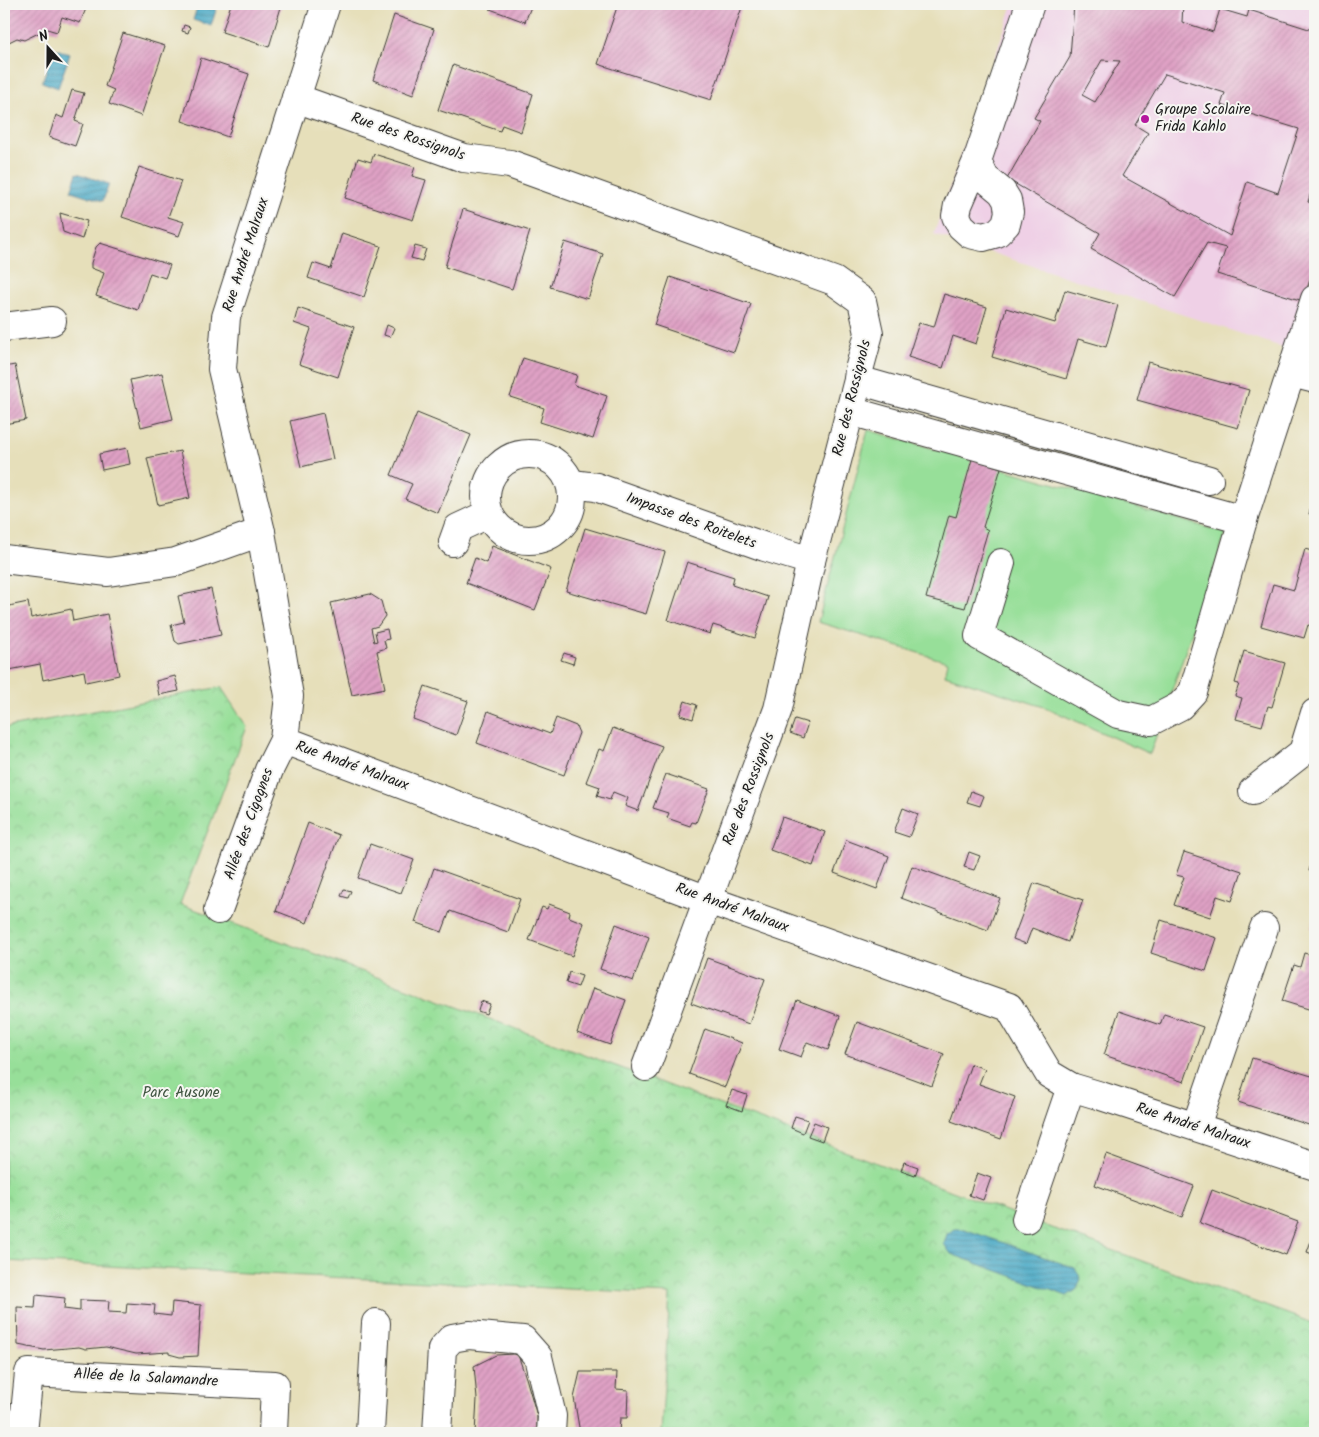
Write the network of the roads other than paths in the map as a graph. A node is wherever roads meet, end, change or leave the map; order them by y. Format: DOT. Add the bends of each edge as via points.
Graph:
graph roads {
  1 [pos="326,4"];
  2 [pos="1030,4"];
  3 [pos="296,98"];
  4 [pos="977,161"];
  5 [pos="1315,299"];
  6 [pos="52,321"];
  7 [pos="4,327"];
  8 [pos="1303,376"];
  9 [pos="858,380"];
  10 [pos="850,411"];
  11 [pos="1209,480"];
  12 [pos="572,484"];
  13 [pos="488,514"];
  14 [pos="1243,520"];
  15 [pos="261,532"];
  16 [pos="453,542"];
  17 [pos="4,559"];
  18 [pos="810,561"];
  19 [pos="1001,563"];
  20 [pos="1315,713"];
  21 [pos="284,740"];
  22 [pos="1254,791"];
  23 [pos="708,900"];
  24 [pos="218,910"];
  25 [pos="1264,928"];
  26 [pos="646,1067"];
  27 [pos="1071,1087"];
  28 [pos="1196,1126"];
  29 [pos="1315,1166"];
  30 [pos="1026,1219"];
  31 [pos="376,1323"];
  32 [pos="23,1433"];
  33 [pos="273,1433"];
  34 [pos="370,1433"];
  35 [pos="437,1433"];
  36 [pos="551,1433"];
  1 -- 3 [label="street, Rue André Malraux"];
  2 -- 4 [label="street"];
  3 -- 9 [label="street, Rue des Rossignols" via="464,158 510,164 834,281 862,301 868,332"];
  3 -- 15 [label="street, Rue André Malraux" via="226,317 222,369"];
  5 -- 8 [label="street"];
  6 -- 7 [label="street"];
  8 -- 14 [label="street"];
  9 -- 10 [label="street, Rue des Rossignols"];
  9 -- 11 [label="street"];
  10 -- 14 [label="street"];
  10 -- 18 [label="street, Rue des Rossignols"];
  12 -- 13 [label="street" via="572,504 567,517 547,536 534,540 506,534"];
  12 -- 13 [label="street" via="558,464 546,456 531,453 508,458 492,473 486,486"];
  12 -- 18 [label="street, Impasse des Roitelets" via="596,487"];
  13 -- 16 [label="street" via="458,528"];
  14 -- 19 [label="street" via="1192,692 1180,706 1151,721 1118,714 978,636"];
  15 -- 17 [label="street" via="176,562 108,572"];
  15 -- 21 [label="street, Rue André Malraux" via="289,696"];
  18 -- 23 [label="street, Rue des Rossignols" via="778,709"];
  20 -- 22 [label="street" via="1303,752"];
  21 -- 23 [label="street, Rue André Malraux"];
  21 -- 24 [label="street, Allée des Cigognes" via="269,770"];
  23 -- 26 [label="street, Rue des Rossignols"];
  23 -- 27 [label="street, Rue André Malraux" via="1009,1007 1049,1074"];
  25 -- 28 [label="street"];
  27 -- 28 [label="street, Rue André Malraux"];
  27 -- 30 [label="street"];
  28 -- 29 [label="street, Rue André Malraux"];
  31 -- 34 [label="street"];
  32 -- 33 [label="street, Allée de la Salamandre" via="29,1373 275,1384"];
  35 -- 36 [label="street" via="442,1349 452,1338 469,1335 523,1340 538,1357 552,1416"];
}
